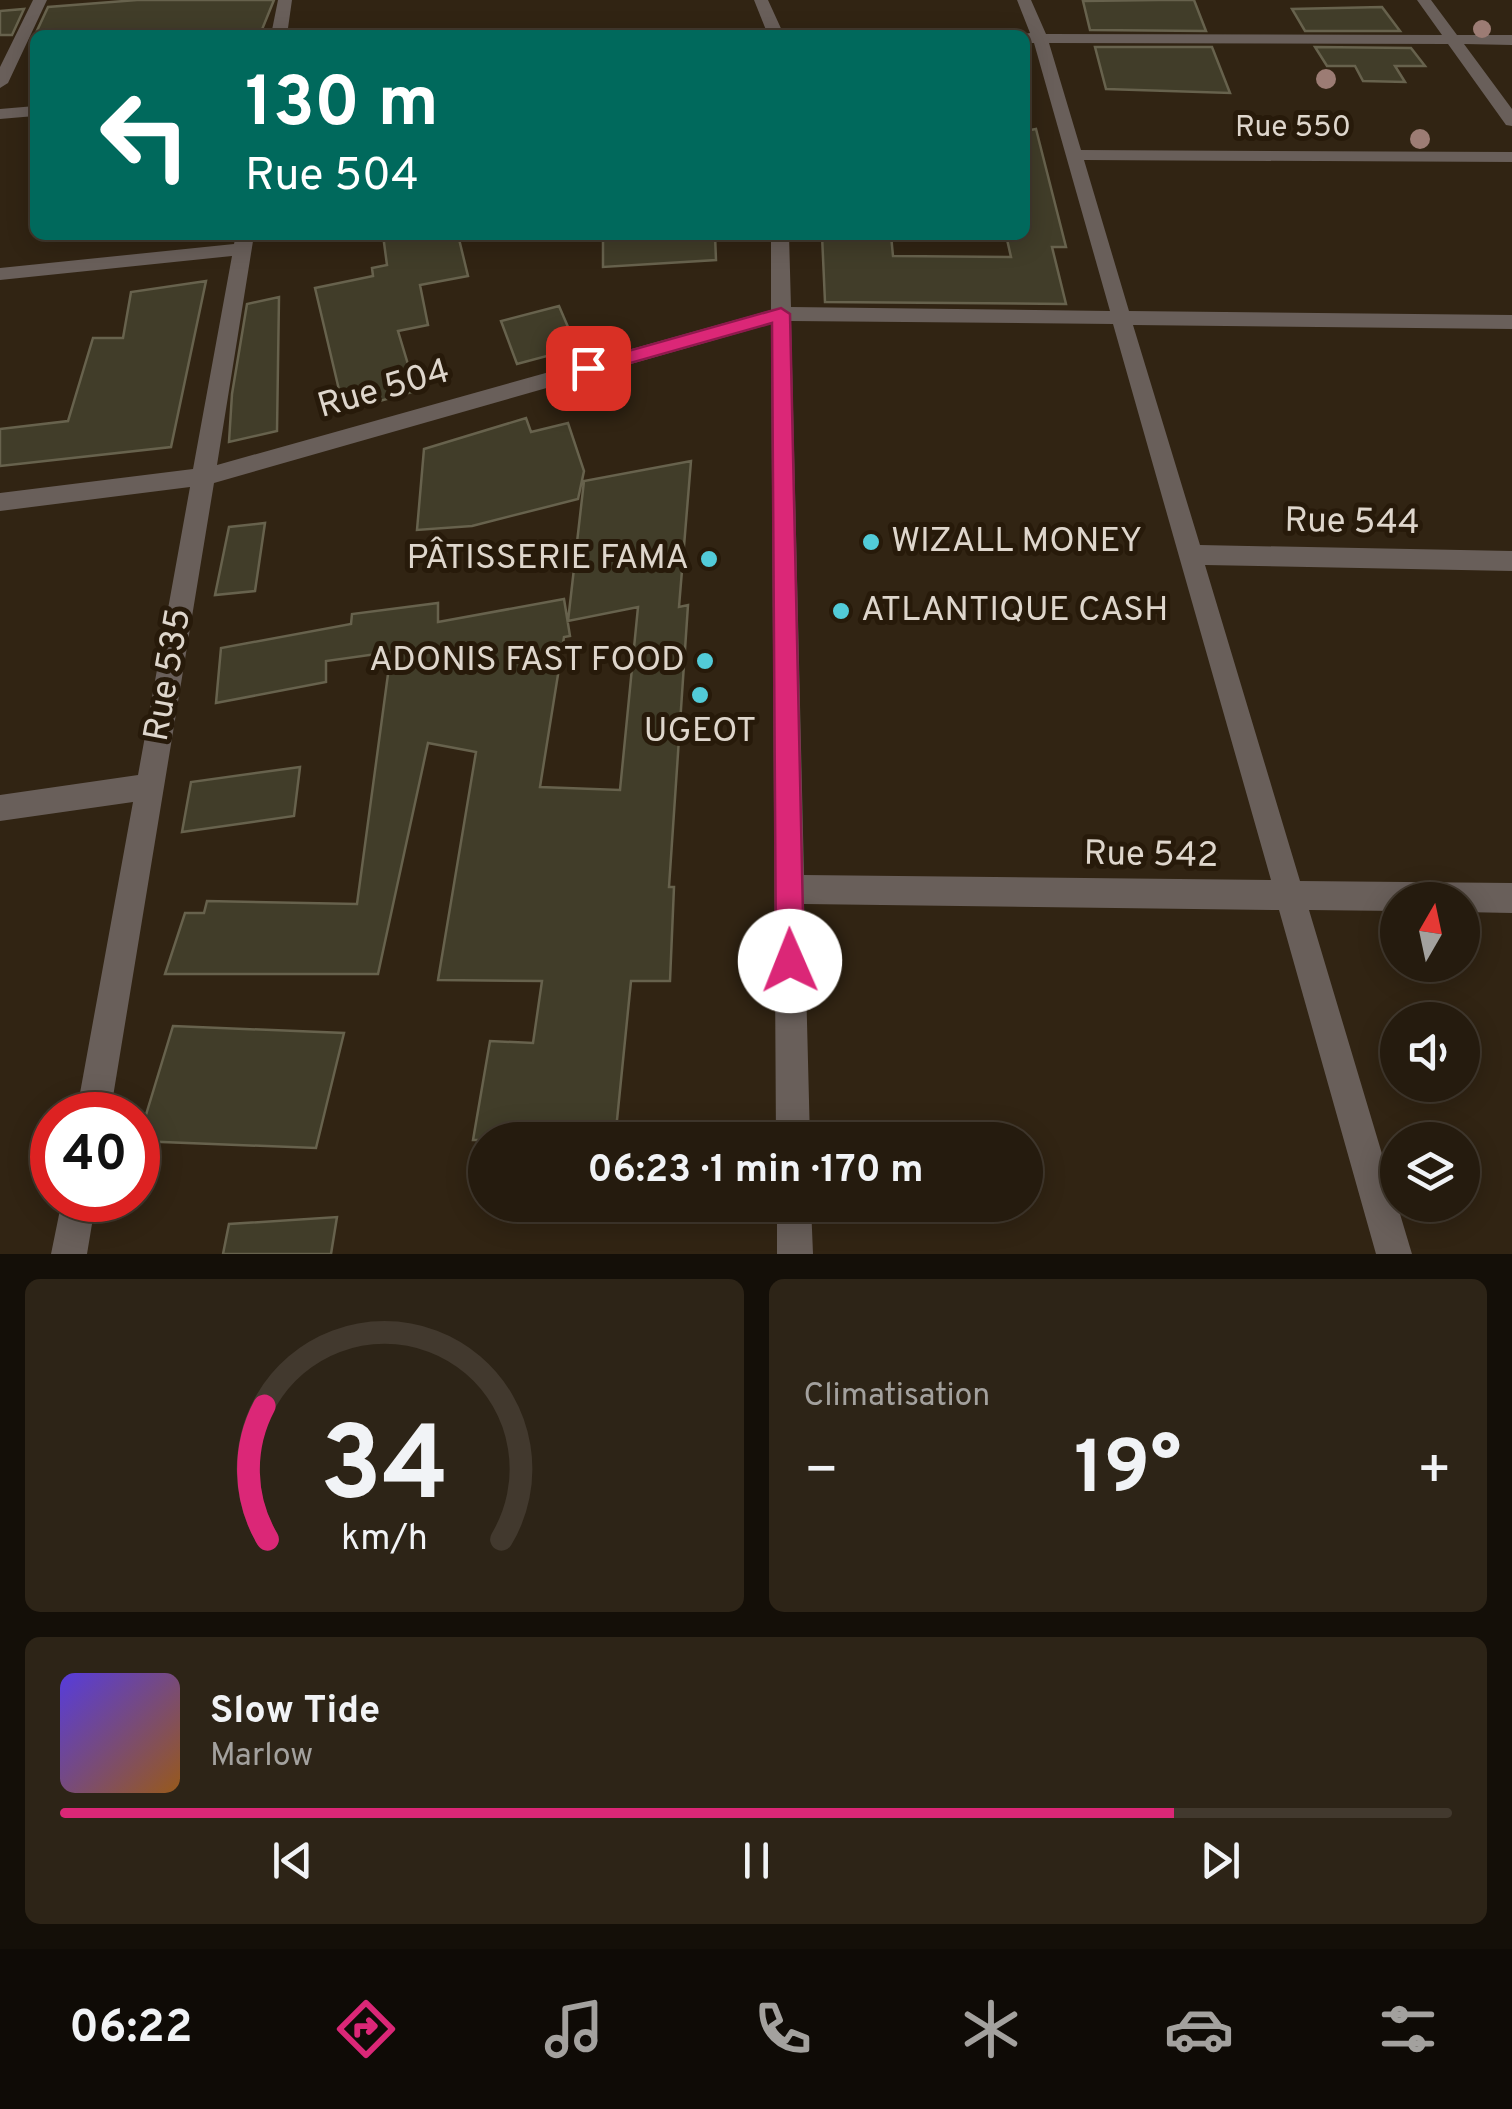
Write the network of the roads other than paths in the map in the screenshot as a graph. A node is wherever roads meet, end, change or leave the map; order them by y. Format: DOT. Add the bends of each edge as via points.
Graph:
graph roads {
  1 [pos="40,0"];
  2 [pos="285,0"];
  3 [pos="761,0"];
  4 [pos="1024,0"];
  5 [pos="1424,0"];
  6 [pos="280,30"];
  7 [pos="774,30"];
  8 [pos="1032,38"];
  9 [pos="1454,40"];
  10 [pos="1512,40"];
  11 [pos="0,84"];
  12 [pos="30,111"];
  13 [pos="0,114"];
  14 [pos="1512,120"];
  15 [pos="1073,154"];
  16 [pos="1512,157"];
  17 [pos="780,240"];
  18 [pos="244,242"];
  19 [pos="0,274"];
  20 [pos="781,314"];
  21 [pos="1120,318"];
  22 [pos="1512,322"];
  23 [pos="204,477"];
  24 [pos="0,502"];
  25 [pos="1190,555"];
  26 [pos="1512,561"];
  27 [pos="150,786"];
  28 [pos="0,808"];
  29 [pos="788,889"];
  30 [pos="1292,895"];
  31 [pos="1512,898"];
  32 [pos="97,1092"];
  33 [pos="793,1122"];
  34 [pos="75,1222"];
  35 [pos="794,1222"];
  36 [pos="70,1254"];
  37 [pos="795,1254"];
  38 [pos="1394,1254"];
  1 -- 11 [label="street"];
  2 -- 6 [label="street"];
  3 -- 7 [label="street"];
  4 -- 8 [label="street"];
  5 -- 9 [label="street"];
  8 -- 9 [label="street"];
  8 -- 15 [label="street"];
  9 -- 10 [label="street"];
  9 -- 14 [label="street"];
  12 -- 13 [label="street"];
  15 -- 16 [label="street, Rue 550"];
  15 -- 21 [label="street"];
  17 -- 20 [label="street"];
  18 -- 19 [label="street"];
  18 -- 23 [label="street, Rue 535"];
  20 -- 21 [label="street, Rue 504"];
  20 -- 23 [label="street, Rue 504"];
  20 -- 29 [label="street"];
  21 -- 22 [label="street, Rue 504"];
  21 -- 25 [label="street"];
  23 -- 24 [label="street, Rue 504"];
  23 -- 27 [label="street, Rue 535"];
  25 -- 26 [label="street, Rue 544"];
  25 -- 30 [label="street"];
  27 -- 28 [label="street"];
  27 -- 32 [label="street, Rue 535"];
  29 -- 30 [label="street, Rue 542"];
  29 -- 33 [label="street"];
  30 -- 31 [label="street, Rue 542"];
  30 -- 38 [label="street"];
  34 -- 36 [label="street"];
  35 -- 37 [label="street"];
}
